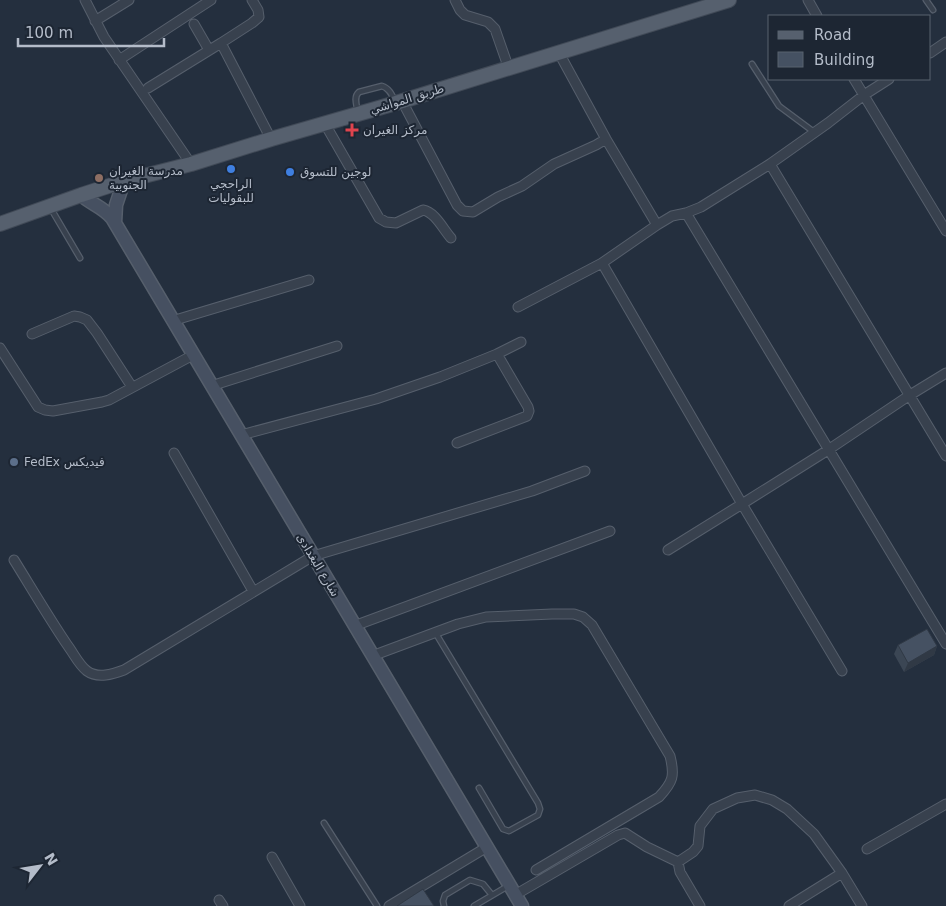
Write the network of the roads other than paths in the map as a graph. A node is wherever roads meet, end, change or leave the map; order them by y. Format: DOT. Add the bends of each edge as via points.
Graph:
graph roads {
  1 [pos="85,0"];
  2 [pos="128,0"];
  3 [pos="211,0"];
  4 [pos="252,0"];
  5 [pos="455,0"];
  6 [pos="729,0"];
  7 [pos="808,0"];
  8 [pos="926,0"];
  9 [pos="932,10"];
  10 [pos="816,15"];
  11 [pos="95,21"];
  12 [pos="194,24"];
  13 [pos="946,42"];
  14 [pos="221,43"];
  15 [pos="209,50"];
  16 [pos="559,52"];
  17 [pos="931,52"];
  18 [pos="119,60"];
  19 [pos="752,64"];
  20 [pos="508,69"];
  21 [pos="855,80"];
  22 [pos="887,80"];
  23 [pos="148,88"];
  24 [pos="864,95"];
  25 [pos="399,102"];
  26 [pos="358,114"];
  27 [pos="325,124"];
  28 [pos="814,132"];
  29 [pos="271,139"];
  30 [pos="606,139"];
  31 [pos="190,164"];
  32 [pos="770,164"];
  33 [pos="124,182"];
  34 [pos="81,195"];
  35 [pos="50,206"];
  36 [pos="686,213"];
  37 [pos="115,223"];
  38 [pos="0,224"];
  39 [pos="656,225"];
  40 [pos="946,231"];
  41 [pos="450,238"];
  42 [pos="80,258"];
  43 [pos="602,263"];
  44 [pos="309,280"];
  45 [pos="518,307"];
  46 [pos="172,321"];
  47 [pos="32,334"];
  48 [pos="520,342"];
  49 [pos="338,346"];
  50 [pos="0,348"];
  51 [pos="497,354"];
  52 [pos="193,355"];
  53 [pos="946,373"];
  54 [pos="211,386"];
  55 [pos="132,387"];
  56 [pos="910,395"];
  57 [pos="241,435"];
  58 [pos="457,443"];
  59 [pos="828,450"];
  60 [pos="174,453"];
  61 [pos="946,456"];
  62 [pos="585,471"];
  63 [pos="742,504"];
  64 [pos="610,531"];
  65 [pos="668,550"];
  66 [pos="312,556"];
  67 [pos="14,560"];
  68 [pos="253,591"];
  69 [pos="354,626"];
  70 [pos="435,632"];
  71 [pos="946,644"];
  72 [pos="372,656"];
  73 [pos="842,671"];
  74 [pos="479,788"];
  75 [pos="946,804"];
  76 [pos="324,823"];
  77 [pos="487,847"];
  78 [pos="867,849"];
  79 [pos="272,857"];
  80 [pos="678,862"];
  81 [pos="536,870"];
  82 [pos="842,873"];
  83 [pos="492,895"];
  84 [pos="515,896"];
  85 [pos="300,906"];
  86 [pos="378,906"];
  87 [pos="389,906"];
  88 [pos="444,906"];
  89 [pos="474,906"];
  90 [pos="700,906"];
  91 [pos="789,906"];
  92 [pos="862,906"];
  1 -- 11 [label="street"];
  2 -- 11 [label="street"];
  3 -- 18 [label="street"];
  4 -- 14 [label="street" via="259,17"];
  5 -- 20 [label="street" via="465,15 488,22 495,29"];
  6 -- 16 [label="main road, طريق المواشي"];
  7 -- 10 [label="street"];
  8 -- 9 [label="lane"];
  11 -- 18 [label="street"];
  12 -- 15 [label="street"];
  13 -- 17 [label="street"];
  14 -- 15 [label="street"];
  14 -- 29 [label="street"];
  15 -- 23 [label="street"];
  16 -- 20 [label="main road, طريق المواشي"];
  16 -- 30 [label="street"];
  18 -- 31 [label="street"];
  19 -- 28 [label="lane" via="780,106"];
  20 -- 25 [label="main road, طريق المواشي"];
  21 -- 24 [label="street"];
  22 -- 24 [label="street"];
  24 -- 28 [label="street"];
  24 -- 40 [label="street"];
  25 -- 26 [label="main road, طريق المواشي"];
  25 -- 26 [label="lane" via="385,86 359,92 355,97"];
  25 -- 30 [label="street" via="464,211 473,212 522,186 554,164"];
  26 -- 27 [label="main road, طريق المواشي"];
  27 -- 29 [label="main road, طريق المواشي"];
  27 -- 41 [label="street" via="379,218 396,223 423,210 428,211"];
  28 -- 32 [label="street"];
  29 -- 31 [label="main road, طريق المواشي"];
  30 -- 39 [label="street"];
  31 -- 33 [label="main road, طريق المواشي"];
  32 -- 36 [label="street"];
  32 -- 56 [label="street"];
  33 -- 34 [label="main road, طريق المواشي"];
  33 -- 37 [label="street" via="116,205"];
  34 -- 35 [label="main road, طريق المواشي"];
  34 -- 37 [label="street, شارع البغدادى" via="104,210"];
  35 -- 38 [label="main road, طريق المواشي"];
  35 -- 42 [label="lane"];
  36 -- 39 [label="street"];
  36 -- 59 [label="street"];
  37 -- 46 [label="street, شارع البغدادى"];
  39 -- 43 [label="street"];
  43 -- 45 [label="street"];
  43 -- 63 [label="street"];
  44 -- 46 [label="street"];
  46 -- 52 [label="street, شارع البغدادى"];
  47 -- 55 [label="street" via="74,316 87,320"];
  48 -- 51 [label="street"];
  49 -- 54 [label="street"];
  50 -- 55 [label="street" via="38,407 46,410 102,402"];
  51 -- 57 [label="street" via="376,399"];
  51 -- 58 [label="street" via="528,407 527,416"];
  52 -- 54 [label="street, شارع البغدادى"];
  52 -- 55 [label="street"];
  53 -- 56 [label="street"];
  54 -- 57 [label="street, شارع البغدادى"];
  56 -- 59 [label="street"];
  56 -- 61 [label="street"];
  57 -- 66 [label="street, شارع البغدادى"];
  59 -- 63 [label="street"];
  59 -- 71 [label="street"];
  60 -- 68 [label="street"];
  62 -- 66 [label="street" via="532,491"];
  63 -- 65 [label="street"];
  63 -- 73 [label="street"];
  64 -- 69 [label="street"];
  66 -- 68 [label="street"];
  66 -- 69 [label="street, شارع البغدادى"];
  67 -- 68 [label="street" via="81,664 88,672 97,674 124,670"];
  69 -- 72 [label="street, شارع البغدادى"];
  70 -- 72 [label="street"];
  70 -- 74 [label="lane" via="538,803 538,815 509,831 503,829"];
  70 -- 81 [label="street" via="486,616 574,614 583,617 592,625 670,756 673,776 659,797"];
  72 -- 77 [label="street, شارع البغدادى"];
  75 -- 78 [label="street"];
  76 -- 86 [label="lane"];
  77 -- 84 [label="street, شارع البغدادى"];
  77 -- 87 [label="street"];
  79 -- 85 [label="street"];
  80 -- 82 [label="street" via="698,846 700,826 713,809 737,798 755,795 787,809 814,834"];
  80 -- 84 [label="street" via="625,833 618,834"];
  80 -- 90 [label="street" via="680,872"];
  82 -- 91 [label="street"];
  82 -- 92 [label="street"];
  83 -- 84 [label="lane"];
  83 -- 88 [label="lane" via="483,884 470,880 445,895"];
  83 -- 89 [label="lane"];
}
